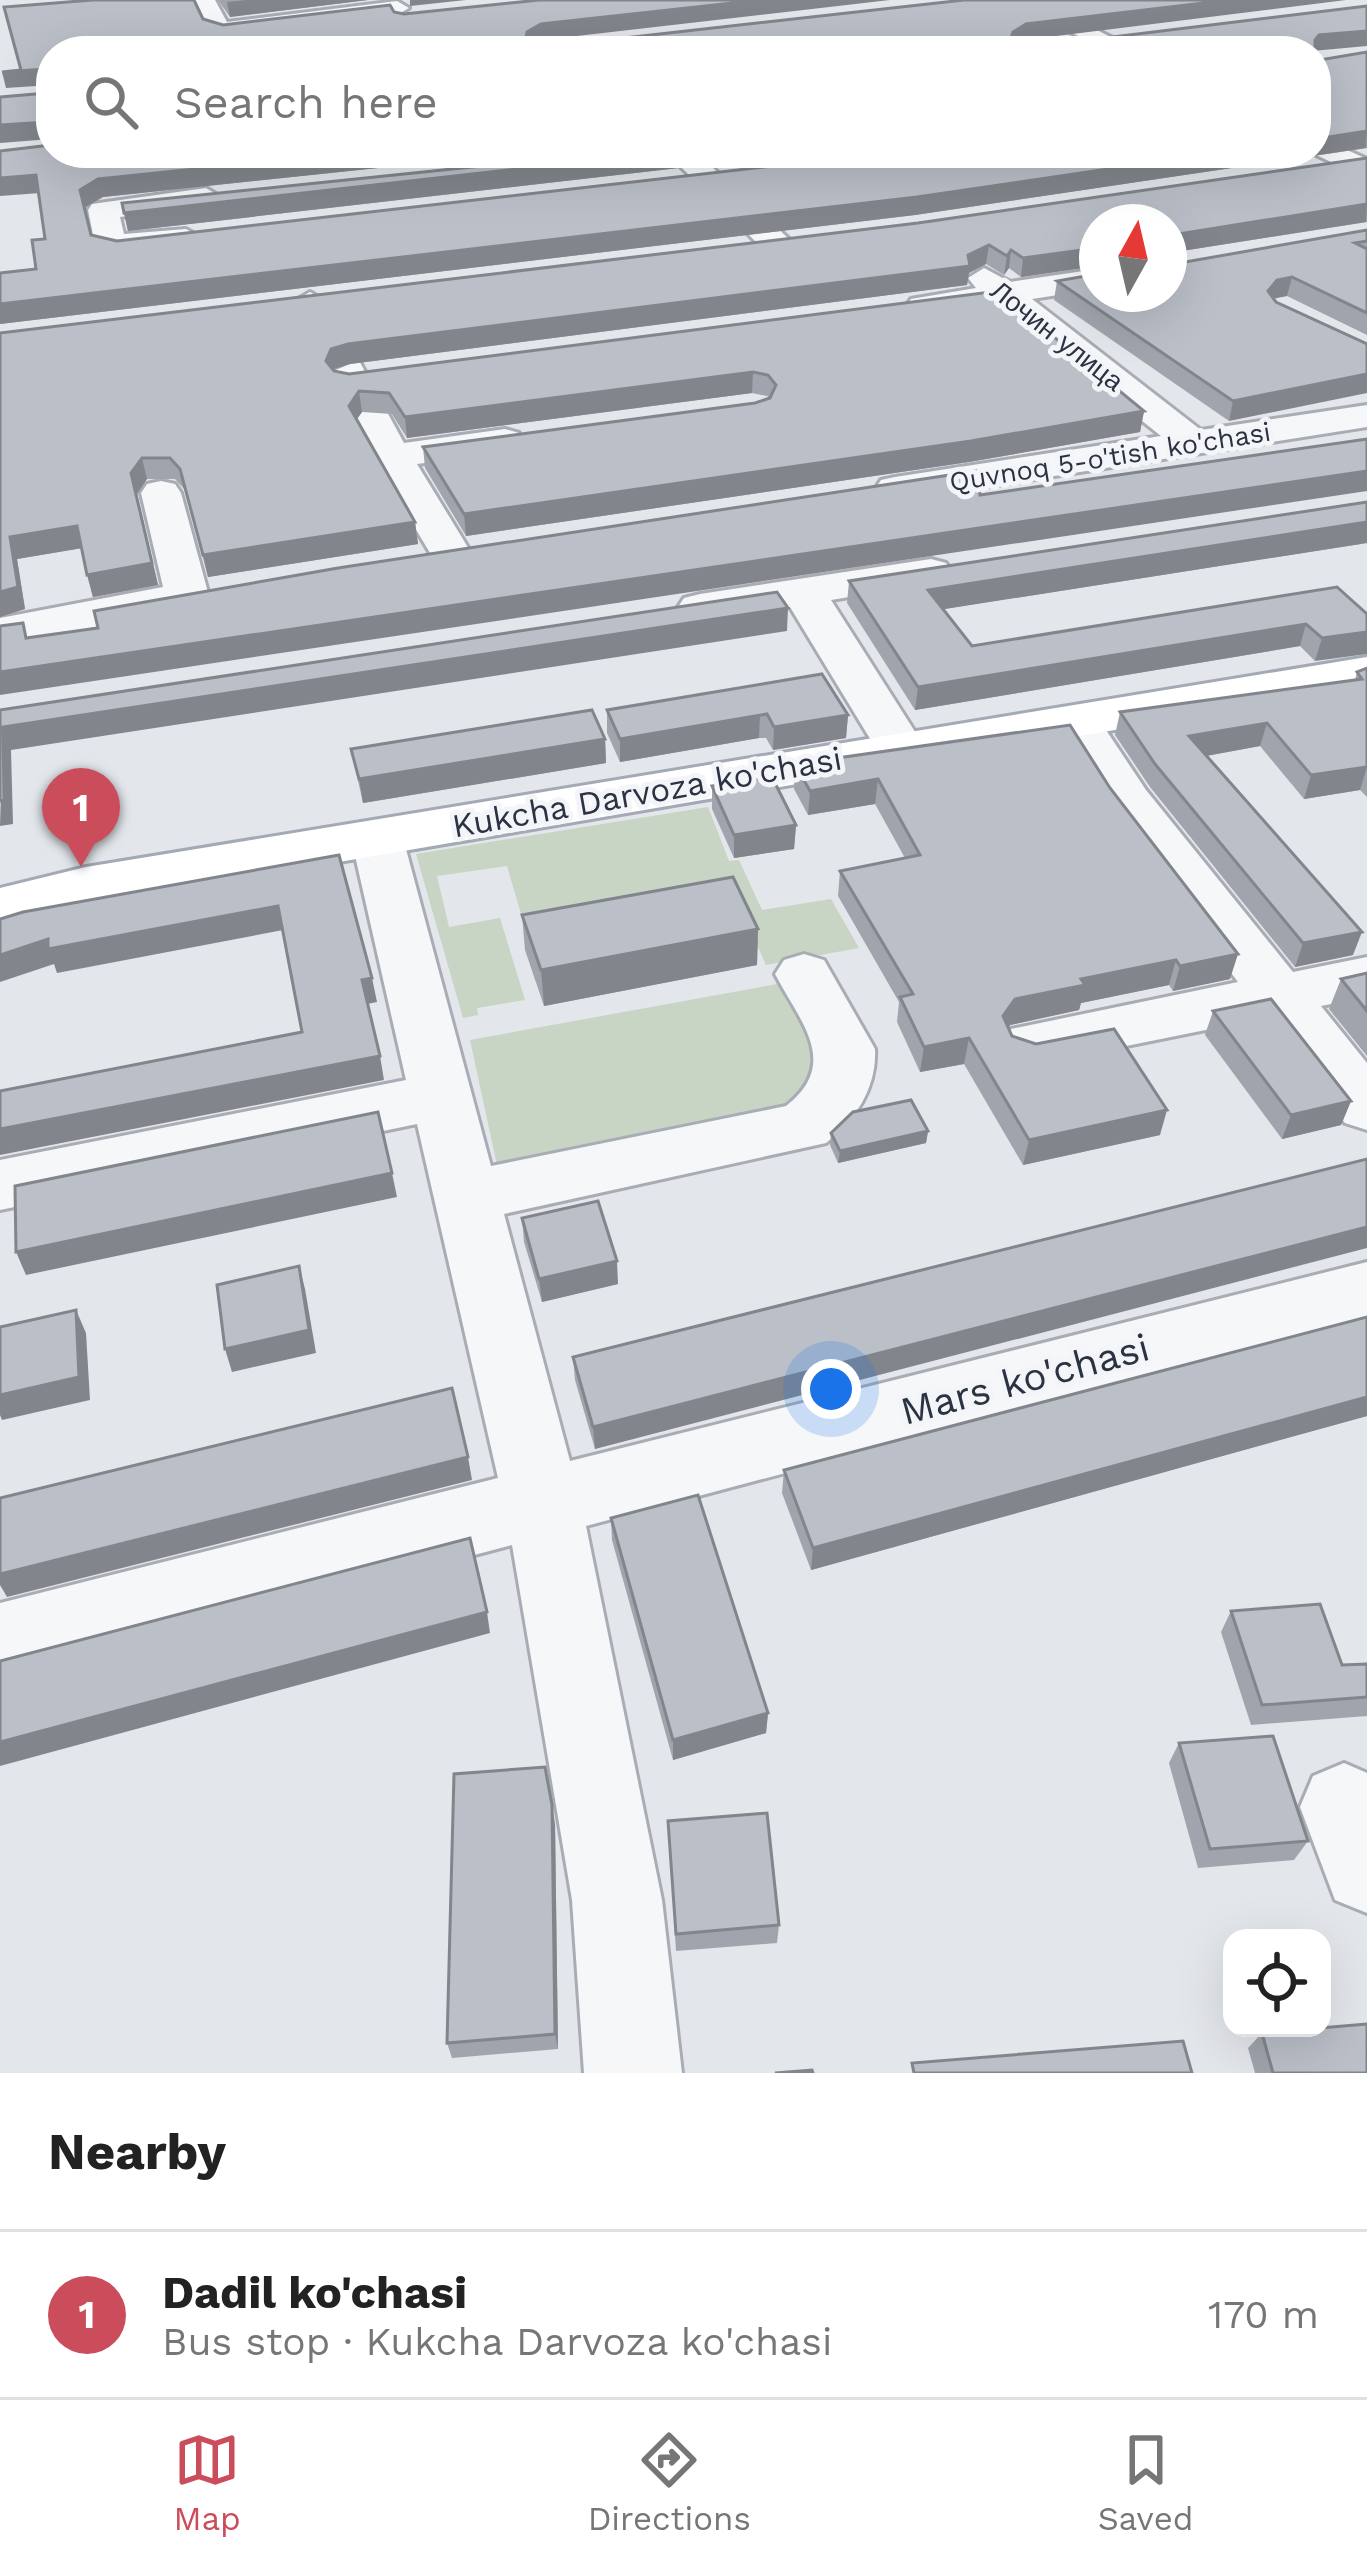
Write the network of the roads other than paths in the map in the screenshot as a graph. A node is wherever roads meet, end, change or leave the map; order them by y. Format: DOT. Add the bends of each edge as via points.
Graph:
graph roads {
  1 [pos="203,0"];
  2 [pos="1059,0"];
  3 [pos="1025,2"];
  4 [pos="408,15"];
  5 [pos="1153,35"];
  6 [pos="1095,36"];
  7 [pos="1150,36"];
  8 [pos="1331,160"];
  9 [pos="1363,165"];
  10 [pos="707,168"];
  11 [pos="725,178"];
  12 [pos="665,184"];
  13 [pos="243,194"];
  14 [pos="216,235"];
  15 [pos="725,252"];
  16 [pos="952,255"];
  17 [pos="1079,282"];
  18 [pos="1005,295"];
  19 [pos="311,302"];
  20 [pos="886,311"];
  21 [pos="398,373"];
  22 [pos="351,379"];
  23 [pos="1367,416"];
  24 [pos="550,435"];
  25 [pos="1196,445"];
  26 [pos="392,456"];
  27 [pos="160,493"];
  28 [pos="847,496"];
  29 [pos="497,548"];
  30 [pos="451,554"];
  31 [pos="407,561"];
  32 [pos="968,566"];
  33 [pos="231,589"];
  34 [pos="803,591"];
  35 [pos="187,596"];
  36 [pos="662,613"];
  37 [pos="0,632"];
  38 [pos="1367,652"];
  39 [pos="1367,672"];
  40 [pos="1070,712"];
  41 [pos="894,740"];
  42 [pos="374,828"];
  43 [pos="0,885"];
  44 [pos="0,908"];
  45 [pos="804,974"];
  46 [pos="1367,977"];
  47 [pos="1281,997"];
  48 [pos="1032,1044"];
  49 [pos="441,1096"];
  50 [pos="1367,1107"];
  51 [pos="0,1185"];
  52 [pos="465,1197"];
  53 [pos="1367,1290"];
  54 [pos="543,1505"];
  55 [pos="0,1642"];
  56 [pos="633,2073"];
  1 -- 4 [label="street" via="225,29"];
  2 -- 3 [label="street"];
  3 -- 6 [label="street"];
  5 -- 7 [label="street"];
  8 -- 9 [label="street"];
  10 -- 11 [label="street"];
  11 -- 12 [label="street"];
  11 -- 15 [label="street" via="790,244"];
  13 -- 14 [label="street" via="103,211 115,246"];
  16 -- 18 [label="street, Лочин улица"];
  17 -- 18 [label="street"];
  18 -- 20 [label="street"];
  18 -- 25 [label="street, Лочин улица"];
  19 -- 22 [label="street"];
  21 -- 22 [label="street"];
  22 -- 26 [label="street"];
  23 -- 25 [label="street, Quvnoq 5-o'tish ko'chasi"];
  24 -- 26 [label="street"];
  25 -- 28 [label="street, Quvnoq 5-o'tish ko'chasi"];
  26 -- 30 [label="street"];
  27 -- 35 [label="street"];
  29 -- 30 [label="street"];
  30 -- 31 [label="street"];
  32 -- 34 [label="street"];
  33 -- 35 [label="street"];
  34 -- 36 [label="street"];
  34 -- 41 [label="street"];
  35 -- 37 [label="street"];
  38 -- 40 [label="main road, Kukcha Darvoza ko'chasi"];
  39 -- 40 [label="main road, Kukcha Darvoza ko'chasi"];
  40 -- 41 [label="main road, Kukcha Darvoza ko'chasi"];
  40 -- 47 [label="street" via="1126,799"];
  41 -- 42 [label="main road, Kukcha Darvoza ko'chasi"];
  42 -- 43 [label="main road, Kukcha Darvoza ko'chasi"];
  42 -- 44 [label="main road, Kukcha Darvoza ko'chasi"];
  42 -- 49 [label="street"];
  45 -- 52 [label="street" via="846,1060 832,1100 805,1126"];
  46 -- 47 [label="street"];
  47 -- 48 [label="street"];
  47 -- 50 [label="street"];
  49 -- 51 [label="street"];
  49 -- 52 [label="street"];
  52 -- 54 [label="street"];
  53 -- 54 [label="street, Mars ko'chasi"];
  54 -- 55 [label="street, Mars ko'chasi"];
  54 -- 56 [label="street" via="598,1779"];
}
